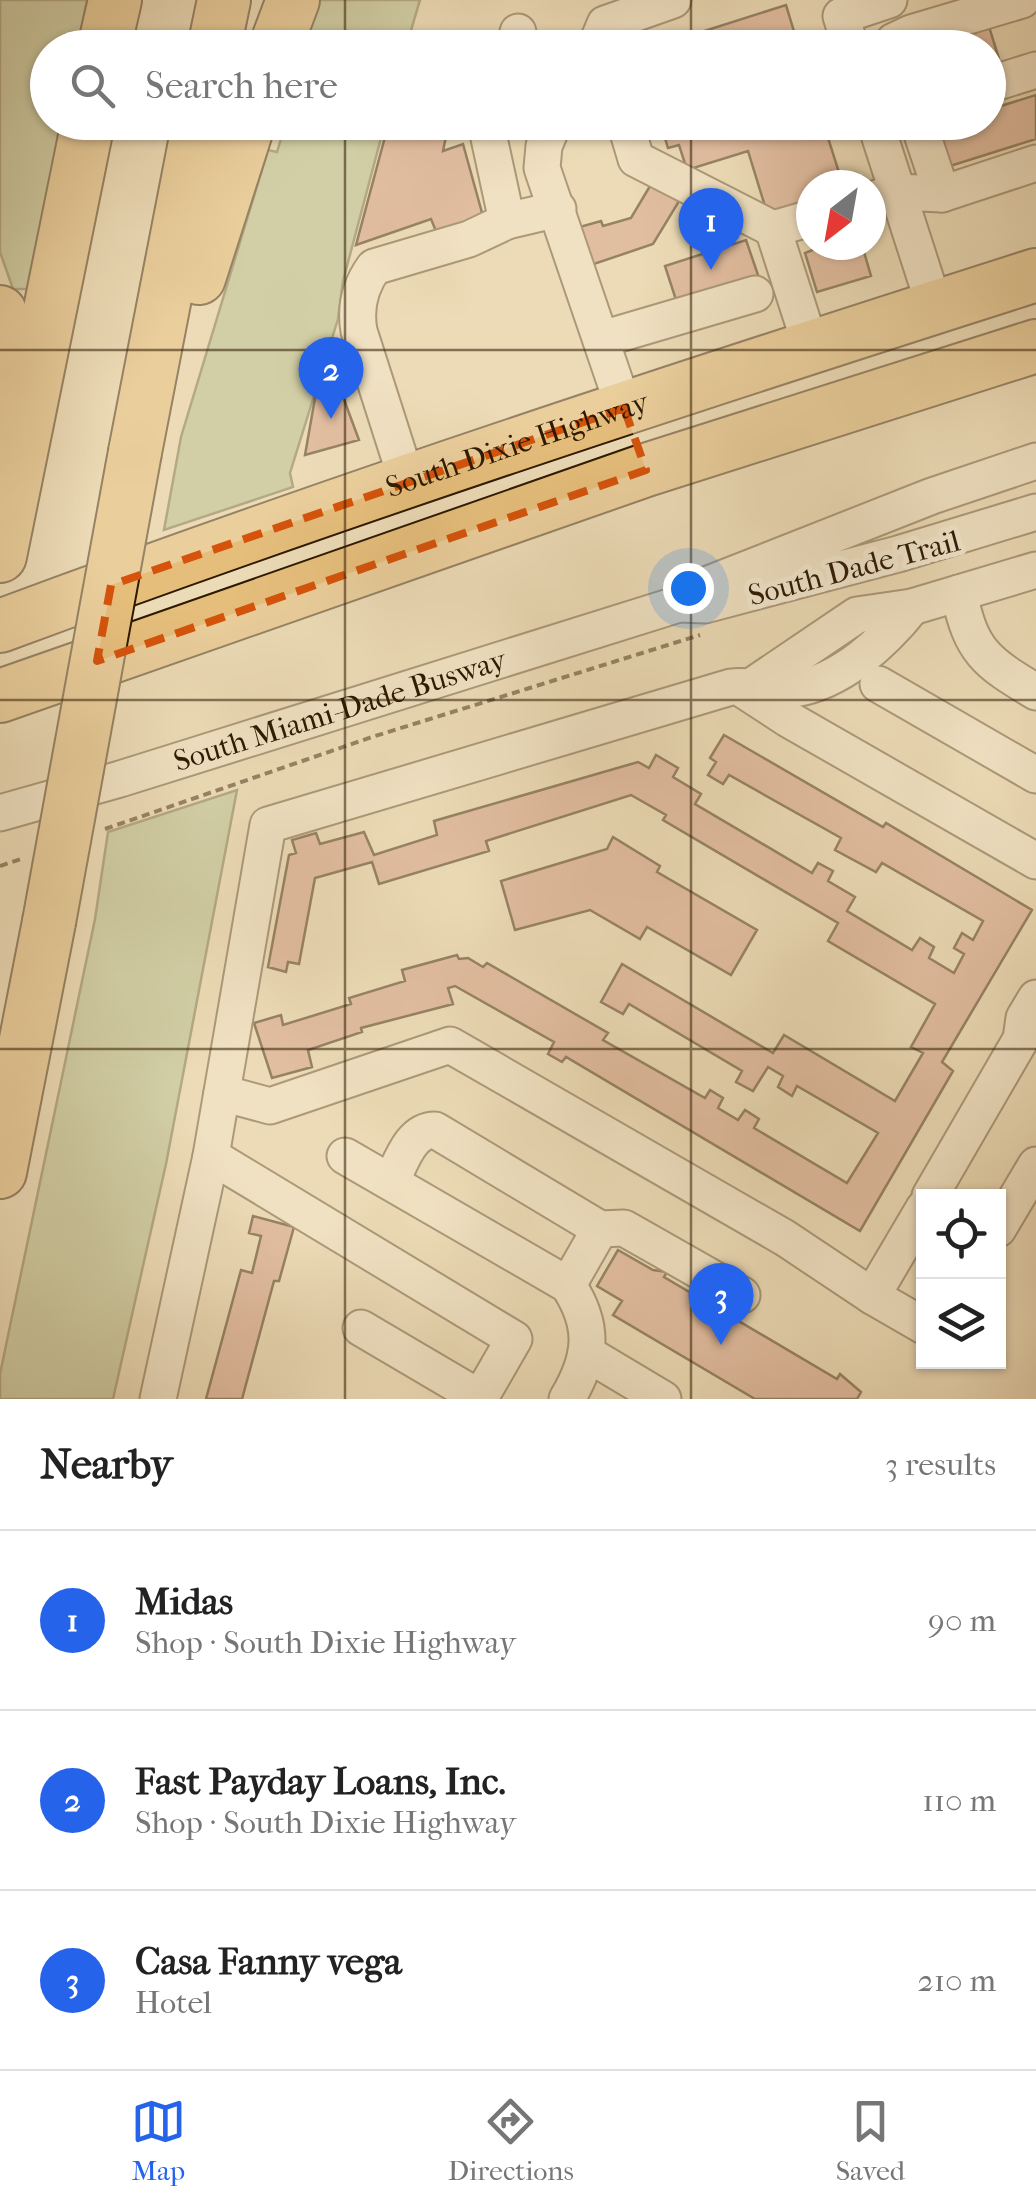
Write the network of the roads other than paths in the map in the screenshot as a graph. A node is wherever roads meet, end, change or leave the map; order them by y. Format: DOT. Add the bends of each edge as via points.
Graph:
graph roads {
  1 [pos="115,0"];
  2 [pos="224,0"];
  3 [pos="293,0"];
  4 [pos="673,0"];
  5 [pos="889,0"];
  6 [pos="1022,0"];
  7 [pos="848,20"];
  8 [pos="108,30"];
  9 [pos="218,30"];
  10 [pos="282,30"];
  11 [pos="604,30"];
  12 [pos="921,30"];
  13 [pos="1036,70"];
  14 [pos="1006,79"];
  15 [pos="84,140"];
  16 [pos="195,140"];
  17 [pos="243,140"];
  18 [pos="490,140"];
  19 [pos="546,140"];
  20 [pos="630,140"];
  21 [pos="877,140"];
  22 [pos="924,140"];
  23 [pos="1036,162"];
  24 [pos="881,170"];
  25 [pos="942,194"];
  26 [pos="886,196"];
  27 [pos="886,200"];
  28 [pos="558,209"];
  29 [pos="506,222"];
  30 [pos="796,222"];
  31 [pos="772,229"];
  32 [pos="1036,276"];
  33 [pos="755,294"];
  34 [pos="934,308"];
  35 [pos="0,312"];
  36 [pos="602,339"];
  37 [pos="1036,346"];
  38 [pos="810,347"];
  39 [pos="153,357"];
  40 [pos="624,408"];
  41 [pos="1036,461"];
  42 [pos="646,470"];
  43 [pos="407,481"];
  44 [pos="11,498"];
  45 [pos="1036,512"];
  46 [pos="0,556"];
  47 [pos="1036,570"];
  48 [pos="959,593"];
  49 [pos="680,604"];
  50 [pos="0,626"];
  51 [pos="878,684"];
  52 [pos="745,686"];
  53 [pos="1036,692"];
  54 [pos="0,696"];
  55 [pos="1036,775"];
  56 [pos="0,813"];
  57 [pos="1036,862"];
  58 [pos="1032,1014"];
  59 [pos="222,1093"];
  60 [pos="211,1156"];
  61 [pos="345,1156"];
  62 [pos="1036,1165"];
  63 [pos="0,1172"];
  64 [pos="391,1182"];
  65 [pos="934,1189"];
  66 [pos="1006,1216"];
  67 [pos="916,1222"];
  68 [pos="600,1229"];
  69 [pos="568,1285"];
  70 [pos="742,1296"];
  71 [pos="872,1296"];
  72 [pos="916,1321"];
  73 [pos="361,1328"];
  74 [pos="586,1353"];
  75 [pos="158,1399"];
  76 [pos="567,1399"];
  77 [pos="663,1399"];
  1 -- 8 [label="highway"];
  2 -- 9 [label="highway"];
  3 -- 10 [label="highway"];
  4 -- 11 [label="street"];
  5 -- 7 [label="street"];
  6 -- 12 [label="street"];
  13 -- 14 [label="street"];
  15 -- 44 [label="highway"];
  16 -- 39 [label="highway"];
  17 -- 39 [label="highway" via="196,288"];
  18 -- 29 [label="street"];
  19 -- 28 [label="street" via="542,160"];
  20 -- 31 [label="street" via="636,159"];
  21 -- 24 [label="street"];
  22 -- 25 [label="street"];
  23 -- 25 [label="street"];
  25 -- 26 [label="street"];
  27 -- 34 [label="street"];
  28 -- 29 [label="street"];
  28 -- 36 [label="street"];
  29 -- 43 [label="street" via="374,267 366,278 358,331"];
  30 -- 31 [label="street"];
  31 -- 38 [label="street"];
  32 -- 34 [label="highway, South Dixie Highway"];
  33 -- 36 [label="street"];
  34 -- 38 [label="highway, South Dixie Highway"];
  35 -- 44 [label="highway" via="9,378"];
  36 -- 40 [label="street"];
  37 -- 42 [label="highway"];
  38 -- 40 [label="highway, South Dixie Highway"];
  39 -- 63 [label="highway, bridge"];
  40 -- 42 [label="highway"];
  40 -- 43 [label="highway, South Dixie Highway"];
  41 -- 49 [label="street, South Miami-Dade Busway" via="797,548 696,589"];
  42 -- 54 [label="highway"];
  43 -- 50 [label="highway, South Dixie Highway"];
  44 -- 46 [label="highway"];
  45 -- 49 [label="street, South Miami-Dade Busway" via="705,605"];
  47 -- 48 [label="street"];
  48 -- 52 [label="street" via="857,615"];
  48 -- 53 [label="street" via="977,648"];
  49 -- 56 [label="street, South Miami-Dade Busway"];
  51 -- 55 [label="street"];
  52 -- 57 [label="street" via="804,728"];
  52 -- 59 [label="street" via="268,825"];
  58 -- 65 [label="street"];
  59 -- 60 [label="street"];
  59 -- 71 [label="street" via="270,1106 450,1045 772,1230"];
  60 -- 73 [label="street" via="514,1339 480,1398"];
  60 -- 75 [label="street"];
  61 -- 64 [label="street"];
  62 -- 66 [label="street"];
  64 -- 68 [label="street" via="415,1138 435,1130"];
  64 -- 69 [label="street"];
  67 -- 71 [label="street"];
  68 -- 69 [label="street"];
  68 -- 70 [label="street" via="624,1228"];
  69 -- 74 [label="street" via="583,1309"];
  71 -- 72 [label="street"];
  74 -- 76 [label="street"];
  74 -- 77 [label="street"];
}
